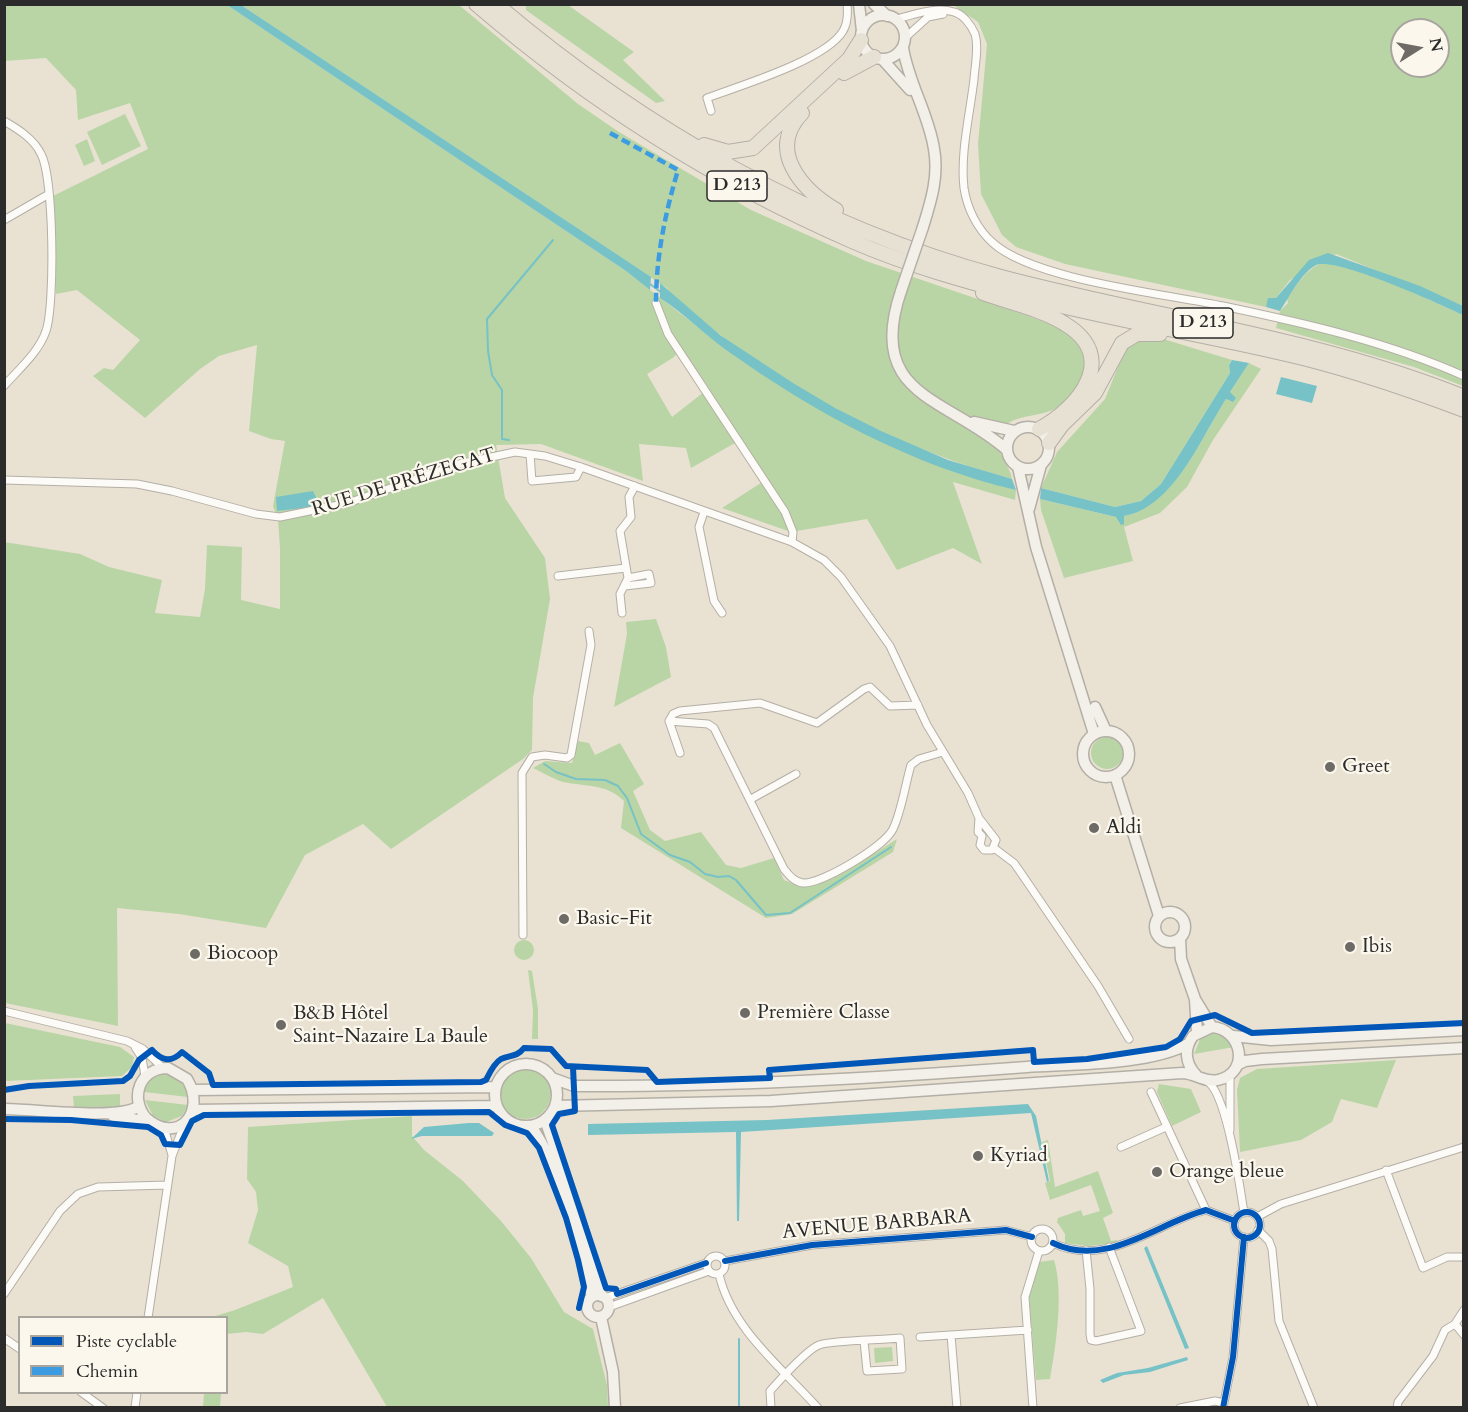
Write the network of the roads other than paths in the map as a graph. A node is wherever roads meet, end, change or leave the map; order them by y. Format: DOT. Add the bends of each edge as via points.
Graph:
graph roads {
  1 [pos="476,4"];
  2 [pos="495,4"];
  3 [pos="847,4"];
  4 [pos="859,4"];
  5 [pos="874,4"];
  6 [pos="892,17"];
  7 [pos="968,22"];
  8 [pos="862,36"];
  9 [pos="904,42"];
  10 [pos="878,58"];
  11 [pos="918,104"];
  12 [pos="634,109"];
  13 [pos="711,111"];
  14 [pos="4,121"];
  15 [pos="49,194"];
  16 [pos="4,220"];
  17 [pos="880,236"];
  18 [pos="933,270"];
  19 [pos="656,303"];
  20 [pos="1214,339"];
  21 [pos="1464,376"];
  22 [pos="4,386"];
  23 [pos="1464,397"];
  24 [pos="1464,410"];
  25 [pos="962,419"];
  26 [pos="1039,429"];
  27 [pos="1014,431"];
  28 [pos="1049,443"];
  29 [pos="1006,450"];
  30 [pos="530,454"];
  31 [pos="1041,465"];
  32 [pos="1018,467"];
  33 [pos="581,468"];
  34 [pos="4,480"];
  35 [pos="635,486"];
  36 [pos="1029,509"];
  37 [pos="704,512"];
  38 [pos="1035,534"];
  39 [pos="792,542"];
  40 [pos="626,568"];
  41 [pos="558,576"];
  42 [pos="628,578"];
  43 [pos="625,586"];
  44 [pos="622,613"];
  45 [pos="722,613"];
  46 [pos="589,632"];
  47 [pos="918,705"];
  48 [pos="669,721"];
  49 [pos="1106,731"];
  50 [pos="1094,734"];
  51 [pos="943,752"];
  52 [pos="680,753"];
  53 [pos="796,774"];
  54 [pos="1115,775"];
  55 [pos="751,799"];
  56 [pos="979,818"];
  57 [pos="991,835"];
  58 [pos="982,836"];
  59 [pos="994,849"];
  60 [pos="1163,914"];
  61 [pos="523,935"];
  62 [pos="1180,938"];
  63 [pos="1168,942"];
  64 [pos="1181,959"];
  65 [pos="1195,999"];
  66 [pos="4,1011"];
  67 [pos="1212,1027"];
  68 [pos="1464,1030"];
  69 [pos="1197,1032"];
  70 [pos="1233,1036"];
  71 [pos="1130,1039"];
  72 [pos="1188,1044"];
  73 [pos="134,1045"];
  74 [pos="1464,1048"];
  75 [pos="1237,1065"];
  76 [pos="163,1068"];
  77 [pos="1230,1075"];
  78 [pos="146,1076"];
  79 [pos="1200,1077"];
  80 [pos="552,1078"];
  81 [pos="495,1087"];
  82 [pos="192,1090"];
  83 [pos="1151,1092"];
  84 [pos="139,1106"];
  85 [pos="497,1106"];
  86 [pos="555,1106"];
  87 [pos="4,1109"];
  88 [pos="193,1110"];
  89 [pos="104,1114"];
  90 [pos="545,1120"];
  91 [pos="150,1122"];
  92 [pos="184,1125"];
  93 [pos="531,1126"];
  94 [pos="1167,1127"];
  95 [pos="164,1128"];
  96 [pos="1230,1136"];
  97 [pos="1121,1147"];
  98 [pos="1464,1147"];
  99 [pos="172,1156"];
  100 [pos="1386,1170"];
  101 [pos="167,1185"];
  102 [pos="1206,1210"];
  103 [pos="1244,1213"];
  104 [pos="1257,1217"];
  105 [pos="1235,1221"];
  106 [pos="1258,1230"];
  107 [pos="1032,1237"];
  108 [pos="1244,1237"];
  109 [pos="1053,1242"];
  110 [pos="1110,1247"];
  111 [pos="1086,1250"];
  112 [pos="1040,1251"];
  113 [pos="1464,1257"];
  114 [pos="724,1261"];
  115 [pos="707,1267"];
  116 [pos="719,1274"];
  117 [pos="4,1294"];
  118 [pos="602,1299"];
  119 [pos="1464,1310"];
  120 [pos="148,1316"];
  121 [pos="602,1317"];
  122 [pos="1455,1324"];
  123 [pos="1028,1330"];
  124 [pos="951,1335"];
  125 [pos="1464,1335"];
  126 [pos="920,1337"];
  127 [pos="4,1338"];
  128 [pos="864,1341"];
  129 [pos="18,1348"];
  130 [pos="786,1373"];
  131 [pos="84,1394"];
  132 [pos="1223,1405"];
  133 [pos="103,1407"];
  134 [pos="615,1407"];
  135 [pos="771,1407"];
  136 [pos="818,1407"];
  137 [pos="957,1407"];
  138 [pos="1033,1407"];
  139 [pos="1180,1407"];
  140 [pos="1314,1407"];
  141 [pos="1397,1407"];
  1 -- 18 [label="highway, D 213" via="588,93 719,176 854,242"];
  2 -- 12 [label="highway, D 213"];
  3 -- 13 [label="street" via="847,24 842,33 820,52 707,98"];
  4 -- 8 [label="main road"];
  5 -- 6 [label="main road"];
  6 -- 7 [label="street" via="941,9 956,12"];
  6 -- 8 [label="main road" via="870,20"];
  6 -- 9 [label="main road" via="903,26"];
  7 -- 9 [label="street" via="940,13 928,17"];
  7 -- 21 [label="street" via="975,35 976,57 964,188 974,219 993,243 1011,256 1058,273 1296,323 1409,355"];
  8 -- 10 [label="main road" via="866,50"];
  8 -- 12 [label="highway" via="849,59 764,140 746,150 728,152 706,146 653,114"];
  9 -- 10 [label="main road" via="897,55"];
  9 -- 11 [label="main road"];
  10 -- 11 [label="main road" via="907,84"];
  10 -- 17 [label="highway" via="853,66 839,76 796,119 787,138 788,153 799,180 825,203 874,228"];
  11 -- 25 [label="main road, bridge" via="934,149 935,184 892,324 896,363 907,382 922,396"];
  12 -- 17 [label="highway, D 213" via="774,190"];
  14 -- 15 [label="street" via="23,132 41,152"];
  15 -- 16 [label="street"];
  15 -- 22 [label="street" via="51,314 37,348"];
  17 -- 23 [label="highway, D 213" via="999,276 1318,349 1425,381"];
  18 -- 20 [label="highway, D 213" via="1076,309"];
  18 -- 26 [label="highway" via="947,280 1065,323 1079,335 1091,360 1087,385 1069,408"];
  19 -- 39 [label="street" via="668,334 785,512 793,532"];
  20 -- 24 [label="highway, D 213" via="1331,366"];
  20 -- 28 [label="highway" via="1201,342 1148,332 1128,338 1095,393"];
  25 -- 27 [label="main road"];
  25 -- 29 [label="main road"];
  26 -- 27 [label="main road" via="1026,426"];
  26 -- 28 [label="main road"];
  27 -- 29 [label="main road"];
  28 -- 31 [label="main road" via="1048,456"];
  29 -- 32 [label="main road"];
  30 -- 33 [label="street, RUE DE PRÉZEGAT"];
  30 -- 33 [label="street" via="532,481 576,477"];
  30 -- 34 [label="street, RUE DE PRÉZEGAT" via="485,457 348,503 280,517 137,484"];
  31 -- 32 [label="main road" via="1030,470"];
  31 -- 36 [label="main road"];
  32 -- 36 [label="main road"];
  33 -- 35 [label="street, RUE DE PRÉZEGAT"];
  35 -- 37 [label="street, RUE DE PRÉZEGAT"];
  35 -- 40 [label="street" via="629,497 631,517 620,531"];
  36 -- 38 [label="main road"];
  37 -- 39 [label="street, RUE DE PRÉZEGAT"];
  37 -- 45 [label="street" via="699,527 714,601"];
  38 -- 49 [label="main road" via="1042,545 1098,718"];
  38 -- 50 [label="main road"];
  39 -- 47 [label="street, RUE DE PRÉZEGAT" via="824,560 841,577 890,646"];
  40 -- 41 [label="street"];
  40 -- 42 [label="street"];
  42 -- 43 [label="street"];
  42 -- 43 [label="street" via="649,574 651,584"];
  43 -- 44 [label="street" via="620,594"];
  46 -- 61 [label="street" via="591,645 571,755 532,757 522,773"];
  47 -- 48 [label="street" via="890,706 870,687 817,723 747,702 680,711 672,714"];
  47 -- 51 [label="street, RUE DE PRÉZEGAT"];
  48 -- 52 [label="street"];
  48 -- 55 [label="street" via="708,724 714,728"];
  49 -- 50 [label="main road"];
  49 -- 54 [label="main road" via="1121,736 1129,752 1123,769"];
  50 -- 54 [label="main road" via="1084,748 1085,764 1100,776"];
  51 -- 55 [label="street" via="911,765 893,829 880,844 820,878 798,882 784,869"];
  51 -- 56 [label="street, RUE DE PRÉZEGAT"];
  53 -- 55 [label="street"];
  54 -- 60 [label="main road"];
  56 -- 57 [label="street"];
  56 -- 58 [label="street" via="978,832"];
  57 -- 58 [label="street"];
  57 -- 59 [label="street" via="996,840"];
  58 -- 59 [label="street" via="981,848"];
  59 -- 71 [label="street" via="1022,873"];
  60 -- 62 [label="main road" via="1178,914 1184,920"];
  60 -- 63 [label="main road" via="1155,924 1155,932"];
  62 -- 63 [label="main road"];
  62 -- 64 [label="main road"];
  63 -- 64 [label="main road"];
  64 -- 65 [label="main road"];
  65 -- 67 [label="main road"];
  65 -- 69 [label="main road"];
  66 -- 73 [label="street"];
  67 -- 69 [label="main road"];
  67 -- 70 [label="main road"];
  68 -- 70 [label="main road" via="1271,1040"];
  69 -- 72 [label="main road"];
  70 -- 75 [label="main road" via="1240,1052"];
  72 -- 79 [label="main road" via="1187,1060"];
  72 -- 80 [label="main road" via="1170,1053 1106,1061 770,1083 574,1086"];
  73 -- 76 [label="street"];
  73 -- 78 [label="street"];
  74 -- 75 [label="main road" via="1260,1059"];
  75 -- 77 [label="main road"];
  76 -- 78 [label="main road"];
  76 -- 82 [label="main road" via="181,1074"];
  77 -- 79 [label="main road" via="1217,1080"];
  77 -- 96 [label="street"];
  78 -- 84 [label="main road" via="139,1088"];
  79 -- 86 [label="main road" via="1182,1072 771,1101"];
  79 -- 96 [label="street" via="1216,1091"];
  80 -- 81 [label="main road" via="542,1068 522,1064 505,1071"];
  80 -- 86 [label="main road" via="557,1095"];
  81 -- 82 [label="main road"];
  81 -- 85 [label="main road"];
  82 -- 88 [label="main road"];
  83 -- 94 [label="street"];
  84 -- 89 [label="main road"];
  84 -- 91 [label="main road"];
  85 -- 88 [label="main road"];
  85 -- 93 [label="main road" via="514,1124"];
  86 -- 90 [label="main road"];
  87 -- 89 [label="main road"];
  88 -- 92 [label="main road"];
  89 -- 91 [label="main road"];
  90 -- 93 [label="main road"];
  90 -- 118 [label="main road" via="578,1213"];
  91 -- 95 [label="main road"];
  92 -- 95 [label="main road"];
  92 -- 99 [label="street"];
  93 -- 118 [label="main road" via="558,1182"];
  94 -- 97 [label="street"];
  94 -- 102 [label="street"];
  95 -- 99 [label="street"];
  96 -- 103 [label="street"];
  98 -- 100 [label="street"];
  99 -- 101 [label="street"];
  100 -- 104 [label="street" via="1281,1204"];
  100 -- 113 [label="street" via="1423,1268 1447,1257"];
  101 -- 117 [label="street" via="98,1186 78,1194 64,1205"];
  101 -- 120 [label="street"];
  102 -- 105 [label="street"];
  102 -- 110 [label="street" via="1147,1236"];
  103 -- 104 [label="street"];
  103 -- 105 [label="street"];
  104 -- 106 [label="street"];
  105 -- 108 [label="street" via="1235,1229"];
  106 -- 108 [label="street" via="1254,1236"];
  106 -- 140 [label="street" via="1272,1249 1277,1310"];
  107 -- 109 [label="street" via="1044,1230"];
  107 -- 112 [label="street" via="1032,1244"];
  107 -- 114 [label="street, AVENUE BARBARA" via="1006,1230 813,1245"];
  108 -- 132 [label="street" via="1235,1336"];
  109 -- 111 [label="street" via="1063,1248"];
  109 -- 112 [label="street" via="1047,1251"];
  110 -- 111 [label="street"];
  110 -- 111 [label="street" via="1141,1330 1096,1341 1091,1341 1090,1334"];
  112 -- 123 [label="street" via="1026,1291"];
  114 -- 115 [label="street, AVENUE BARBARA" via="715,1255"];
  114 -- 116 [label="street" via="724,1270"];
  115 -- 116 [label="street"];
  115 -- 118 [label="street"];
  116 -- 130 [label="street" via="733,1313"];
  118 -- 121 [label="main road"];
  118 -- 121 [label="main road" via="588,1302 589,1312"];
  119 -- 122 [label="street"];
  121 -- 134 [label="main road" via="613,1372"];
  122 -- 125 [label="street"];
  122 -- 141 [label="street" via="1445,1330 1433,1356"];
  123 -- 124 [label="street"];
  123 -- 138 [label="street"];
  124 -- 126 [label="street"];
  124 -- 137 [label="street"];
  127 -- 129 [label="street"];
  128 -- 128 [label="street" via="900,1338 902,1369 867,1371"];
  128 -- 130 [label="street" via="819,1345"];
  130 -- 135 [label="street" via="770,1391"];
  130 -- 136 [label="street"];
  131 -- 133 [label="street"];
  132 -- 139 [label="street" via="1215,1401"];
}
